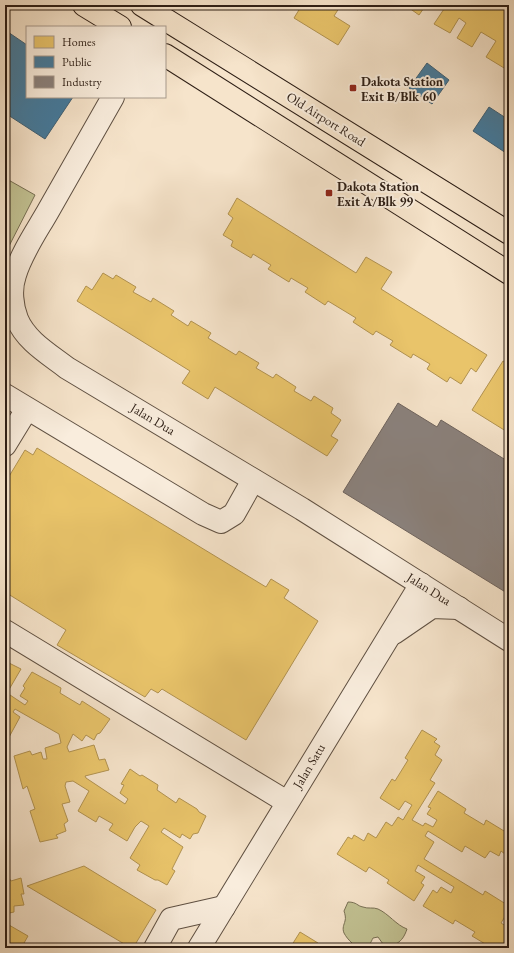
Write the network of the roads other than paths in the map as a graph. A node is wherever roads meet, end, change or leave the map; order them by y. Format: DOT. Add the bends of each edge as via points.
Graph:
graph roads {
  1 [pos="84,5"];
  2 [pos="142,5"];
  3 [pos="158,22"];
  4 [pos="118,26"];
  5 [pos="166,27"];
  6 [pos="166,56"];
  7 [pos="112,98"];
  8 [pos="509,233"];
  9 [pos="509,273"];
  10 [pos="5,395"];
  11 [pos="27,409"];
  12 [pos="5,445"];
  13 [pos="253,480"];
  14 [pos="421,584"];
  15 [pos="459,608"];
  16 [pos="5,631"];
  17 [pos="387,638"];
  18 [pos="509,640"];
  19 [pos="287,802"];
  20 [pos="224,907"];
  21 [pos="155,948"];
  22 [pos="199,948"];
  1 -- 4 [label="main road"];
  2 -- 3 [label="main road, Old Airport Road"];
  5 -- 8 [label="main road, Old Airport Road"];
  6 -- 9 [label="main road"];
  7 -- 13 [label="street, Jalan Dua" via="14,276 12,299 18,321 33,341 67,368"];
  10 -- 11 [label="street"];
  11 -- 12 [label="street"];
  11 -- 13 [label="street" via="221,522 234,514"];
  13 -- 14 [label="street, Jalan Dua"];
  14 -- 15 [label="street, Jalan Dua"];
  14 -- 17 [label="street, Jalan Satu"];
  15 -- 17 [label="street" via="432,607"];
  15 -- 18 [label="street, Jalan Dua"];
  16 -- 19 [label="street"];
  17 -- 19 [label="street, Jalan Satu"];
  19 -- 20 [label="street, Jalan Satu"];
  20 -- 21 [label="street" via="171,919"];
  20 -- 22 [label="street, Jalan Satu"];
}
